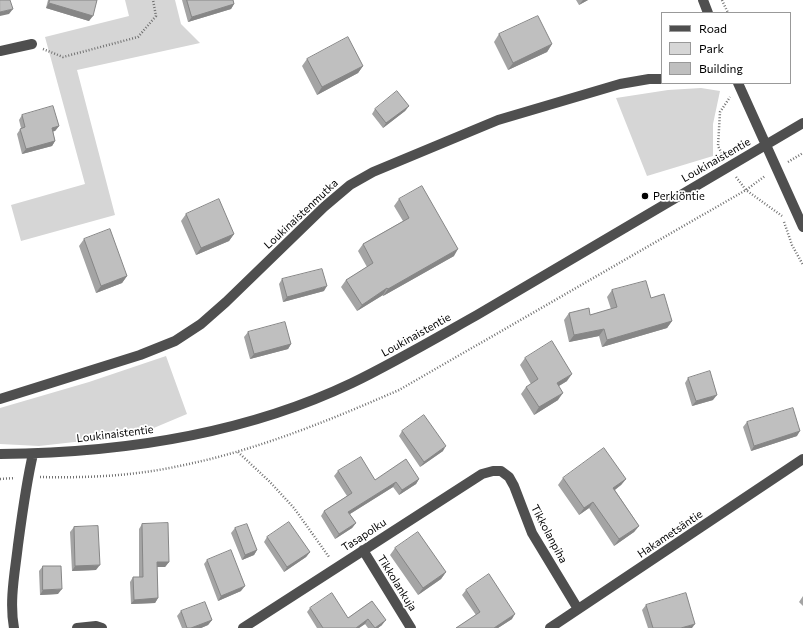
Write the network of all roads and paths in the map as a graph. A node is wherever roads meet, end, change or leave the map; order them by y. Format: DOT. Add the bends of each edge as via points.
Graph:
graph roads {
  1 [pos="153,0"];
  2 [pos="703,0"];
  3 [pos="722,0"];
  4 [pos="708,12"];
  5 [pos="728,12"];
  6 [pos="32,44"];
  7 [pos="0,52"];
  8 [pos="661,79"];
  9 [pos="738,84"];
  10 [pos="803,123"];
  11 [pos="766,145"];
  12 [pos="728,167"];
  13 [pos="803,226"];
  14 [pos="803,265"];
  15 [pos="0,399"];
  16 [pos="238,452"];
  17 [pos="0,454"];
  18 [pos="33,454"];
  19 [pos="803,459"];
  20 [pos="501,471"];
  21 [pos="363,550"];
  22 [pos="337,567"];
  23 [pos="578,609"];
  24 [pos="14,628"];
  25 [pos="77,628"];
  26 [pos="102,628"];
  27 [pos="243,628"];
  28 [pos="411,628"];
  29 [pos="550,628"];
  1 -- 6 [label="path" via="156,16 138,37 63,57"];
  2 -- 4 [label="street"];
  3 -- 5 [label="path"];
  6 -- 7 [label="street"];
  8 -- 15 [label="street, Loukinaistenmutka" via="620,84 498,120 373,172 350,185 324,207 226,302 201,324 175,341 140,355"];
  9 -- 11 [label="street"];
  9 -- 12 [label="path" via="720,112 718,146"];
  10 -- 11 [label="street, Loukinaistentie"];
  11 -- 12 [label="street, Loukinaistentie"];
  11 -- 13 [label="street"];
  12 -- 14 [label="path" via="746,190 782,215 792,245"];
  12 -- 18 [label="street, Loukinaistentie" via="465,322 351,383 301,404 244,424 191,436 98,450"];
  16 -- 22 [label="path" via="294,508"];
  17 -- 18 [label="street, Loukinaistentie"];
  18 -- 24 [label="street" via="15,573 12,617"];
  19 -- 23 [label="street, Hakametsäntie"];
  20 -- 21 [label="street, Tasapolku" via="482,474"];
  20 -- 23 [label="street, Tikkolanpiha" via="509,477 532,533"];
  21 -- 22 [label="street, Tasapolku"];
  21 -- 28 [label="street, Tikkolankuja"];
  22 -- 27 [label="street, Tasapolku"];
  23 -- 29 [label="street, Hakametsäntie"];
  25 -- 26 [label="street"];
}
